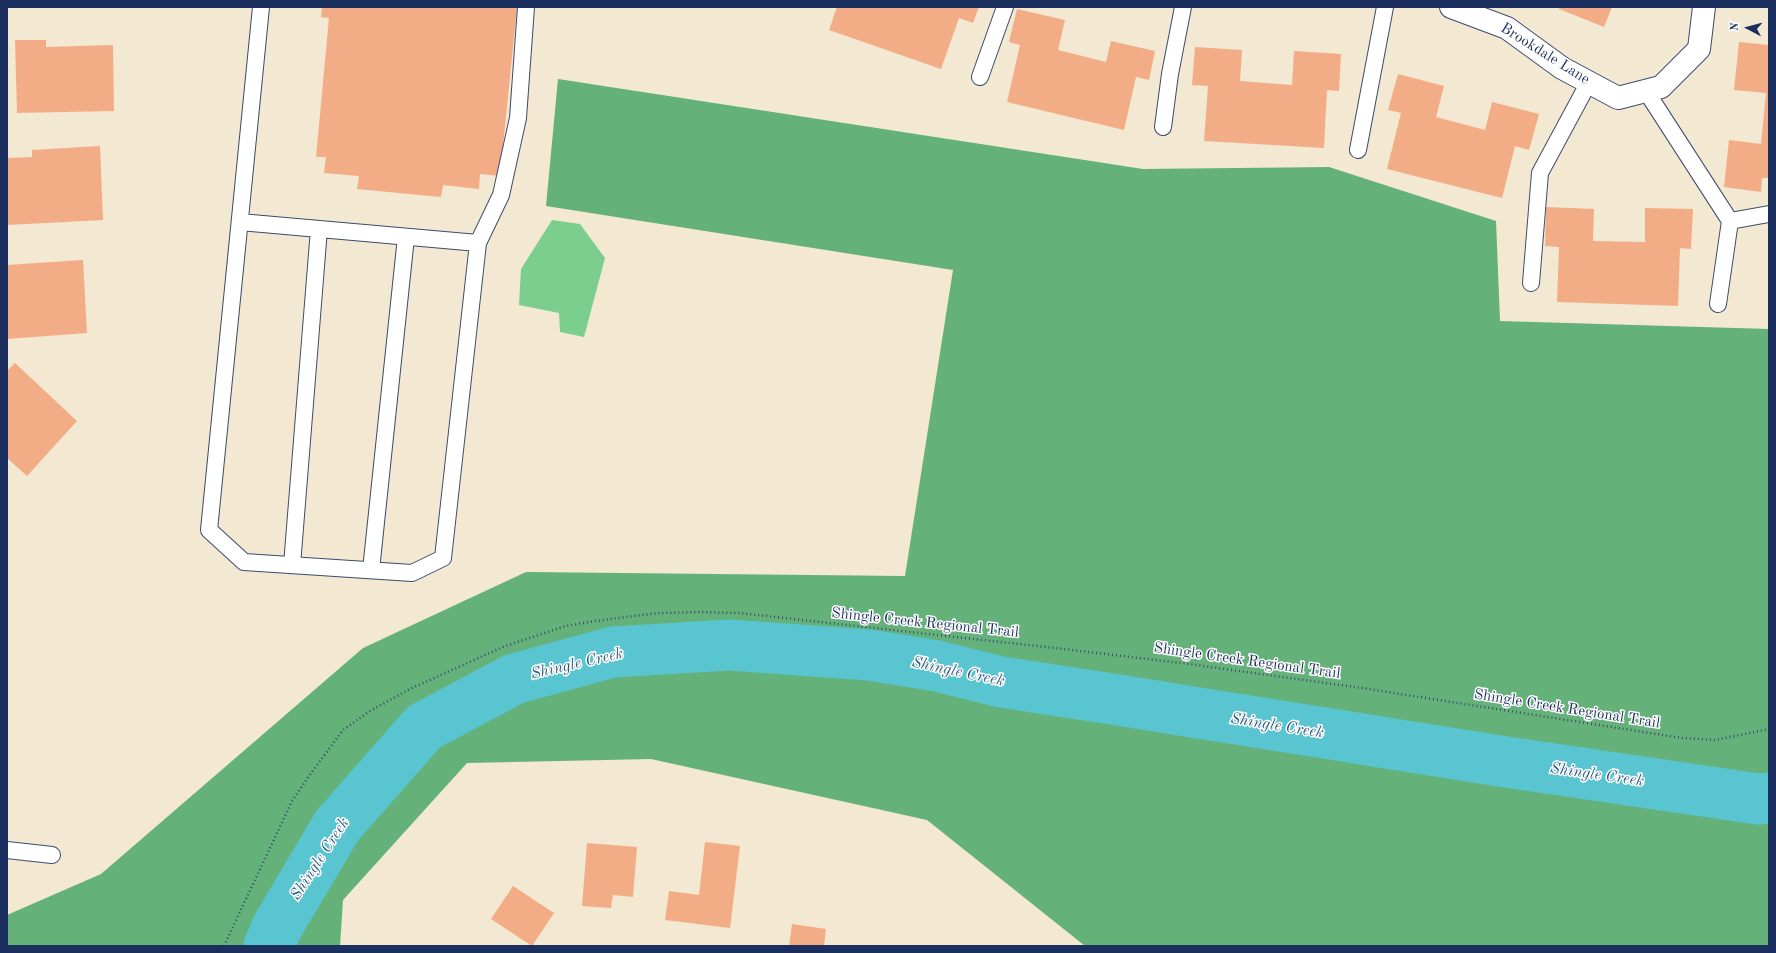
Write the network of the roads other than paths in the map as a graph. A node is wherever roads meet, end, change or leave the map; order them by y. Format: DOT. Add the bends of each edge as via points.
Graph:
graph roads {
  1 [pos="261,7"];
  2 [pos="526,7"];
  3 [pos="1005,7"];
  4 [pos="1183,7"];
  5 [pos="1385,7"];
  6 [pos="1451,7"];
  7 [pos="1704,7"];
  8 [pos="980,78"];
  9 [pos="1589,82"];
  10 [pos="1646,91"];
  11 [pos="1163,127"];
  12 [pos="1358,150"];
  13 [pos="1769,214"];
  14 [pos="1730,221"];
  15 [pos="240,222"];
  16 [pos="319,229"];
  17 [pos="406,237"];
  18 [pos="478,243"];
  19 [pos="1531,283"];
  20 [pos="1718,304"];
  21 [pos="292,566"];
  22 [pos="371,570"];
  23 [pos="7,850"];
  24 [pos="52,855"];
  1 -- 15 [label="lane"];
  2 -- 18 [label="lane" via="518,118 501,195"];
  3 -- 8 [label="lane"];
  4 -- 11 [label="lane"];
  5 -- 12 [label="lane"];
  6 -- 9 [label="street, Brookdale Lane" via="1507,28 1562,68"];
  7 -- 10 [label="street, Brookdale Lane" via="1699,49 1661,87"];
  9 -- 10 [label="street, Brookdale Lane" via="1618,98"];
  9 -- 19 [label="lane" via="1540,173"];
  10 -- 14 [label="lane"];
  13 -- 14 [label="lane"];
  14 -- 20 [label="lane"];
  15 -- 16 [label="lane"];
  15 -- 21 [label="lane" via="209,530 244,562"];
  16 -- 17 [label="lane"];
  16 -- 21 [label="lane"];
  17 -- 18 [label="lane"];
  17 -- 22 [label="lane"];
  18 -- 22 [label="lane" via="443,558 412,573"];
  21 -- 22 [label="lane"];
  23 -- 24 [label="lane"];
}
